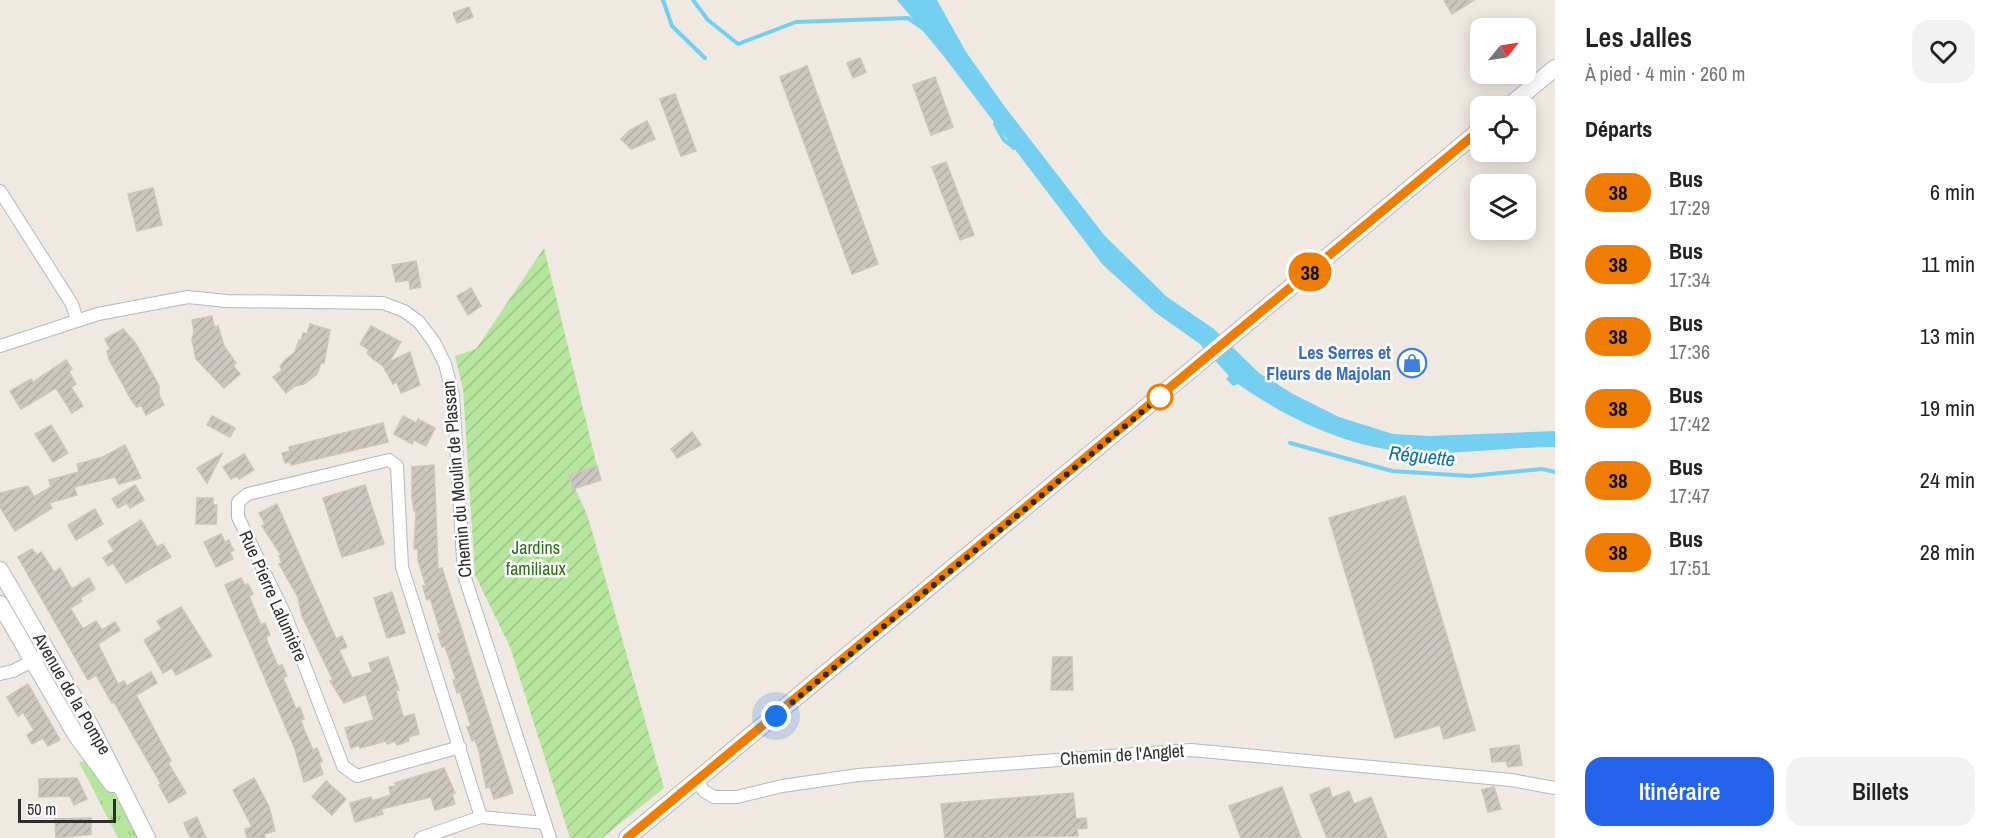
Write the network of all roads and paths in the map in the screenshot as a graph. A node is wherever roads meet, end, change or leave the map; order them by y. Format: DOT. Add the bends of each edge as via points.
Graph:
graph roads {
  1 [pos="1555,68"];
  2 [pos="1521,96"];
  3 [pos="1470,138"];
  4 [pos="0,191"];
  5 [pos="76,320"];
  6 [pos="0,346"];
  7 [pos="0,570"];
  8 [pos="0,604"];
  9 [pos="48,653"];
  10 [pos="33,661"];
  11 [pos="0,674"];
  12 [pos="460,747"];
  13 [pos="696,780"];
  14 [pos="1555,788"];
  15 [pos="481,817"];
  16 [pos="138,822"];
  17 [pos="545,823"];
  18 [pos="147,838"];
  19 [pos="421,838"];
  20 [pos="550,838"];
  21 [pos="627,838"];
  1 -- 2 [label="main road"];
  3 -- 13 [label="main road"];
  4 -- 5 [label="street" via="72,304"];
  5 -- 6 [label="street, Chemin du Moulin de Plassan"];
  5 -- 17 [label="street, Chemin du Moulin de Plassan" via="188,297 383,303 419,322 445,364 453,395 464,575"];
  7 -- 9 [label="main road, Avenue de la Pompe"];
  8 -- 10 [label="main road, Avenue de la Pompe"];
  9 -- 10 [label="street"];
  9 -- 16 [label="main road, Avenue de la Pompe" via="118,776"];
  10 -- 11 [label="street"];
  10 -- 16 [label="main road, Avenue de la Pompe" via="76,735"];
  12 -- 12 [label="street, Rue Pierre Lalumière" via="402,567 397,466 389,460 248,494 238,502 238,517 286,617 344,766 357,776"];
  12 -- 15 [label="street, Rue Pierre Lalumière"];
  13 -- 14 [label="street, Chemin de l'Anglet" via="714,797 736,797 858,775 1191,750 1511,780"];
  13 -- 21 [label="main road"];
  15 -- 17 [label="street"];
  15 -- 19 [label="street"];
  16 -- 18 [label="main road, Avenue de la Pompe"];
  17 -- 20 [label="street, Chemin du Moulin de Plassan"];
}
